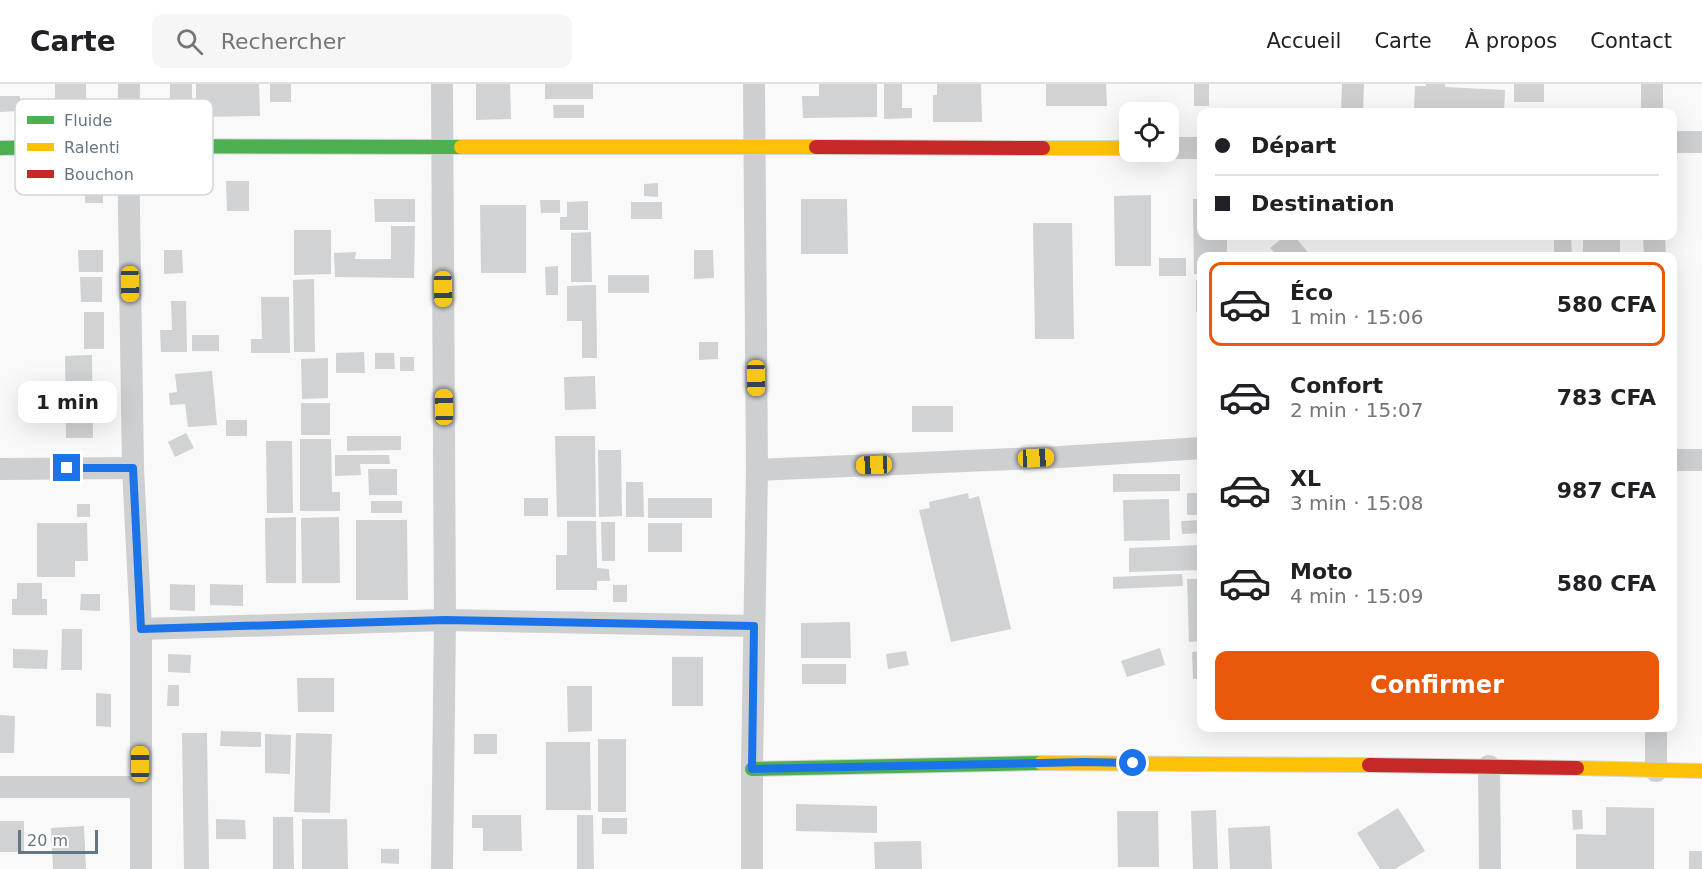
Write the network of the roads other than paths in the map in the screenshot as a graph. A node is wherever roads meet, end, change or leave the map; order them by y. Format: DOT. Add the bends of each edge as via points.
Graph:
graph roads {
  1 [pos="129,84"];
  2 [pos="442,84"];
  3 [pos="754,84"];
  4 [pos="1353,84"];
  5 [pos="1652,84"];
  6 [pos="129,99"];
  7 [pos="1352,108"];
  8 [pos="1652,108"];
  9 [pos="1677,142"];
  10 [pos="1702,142"];
  11 [pos="213,146"];
  12 [pos="442,147"];
  13 [pos="0,148"];
  14 [pos="15,148"];
  15 [pos="753,148"];
  16 [pos="1119,148"];
  17 [pos="1179,148"];
  18 [pos="1197,148"];
  19 [pos="129,195"];
  20 [pos="1197,448"];
  21 [pos="1677,460"];
  22 [pos="1702,460"];
  23 [pos="133,468"];
  24 [pos="0,469"];
  25 [pos="758,470"];
  26 [pos="445,620"];
  27 [pos="754,626"];
  28 [pos="141,629"];
  29 [pos="1656,732"];
  30 [pos="1489,766"];
  31 [pos="752,769"];
  32 [pos="1656,771"];
  33 [pos="1702,771"];
  34 [pos="0,787"];
  35 [pos="140,787"];
  36 [pos="141,869"];
  37 [pos="442,869"];
  38 [pos="752,869"];
  39 [pos="1490,869"];
  1 -- 6 [label="street"];
  2 -- 12 [label="street"];
  3 -- 15 [label="street"];
  4 -- 7 [label="street"];
  5 -- 8 [label="street"];
  9 -- 10 [label="street"];
  11 -- 12 [label="street"];
  12 -- 15 [label="street"];
  12 -- 26 [label="street"];
  13 -- 14 [label="street"];
  15 -- 16 [label="street"];
  15 -- 25 [label="street"];
  17 -- 18 [label="street"];
  19 -- 23 [label="street"];
  20 -- 25 [label="street"];
  21 -- 22 [label="street"];
  23 -- 24 [label="street"];
  23 -- 28 [label="street"];
  25 -- 27 [label="street"];
  26 -- 27 [label="street"];
  26 -- 28 [label="street"];
  26 -- 37 [label="street"];
  27 -- 31 [label="street"];
  28 -- 35 [label="street"];
  29 -- 32 [label="street"];
  30 -- 31 [label="street" via="1085,762"];
  30 -- 32 [label="street"];
  30 -- 39 [label="street"];
  31 -- 38 [label="street"];
  32 -- 33 [label="street"];
  34 -- 35 [label="street"];
  35 -- 36 [label="street"];
}
